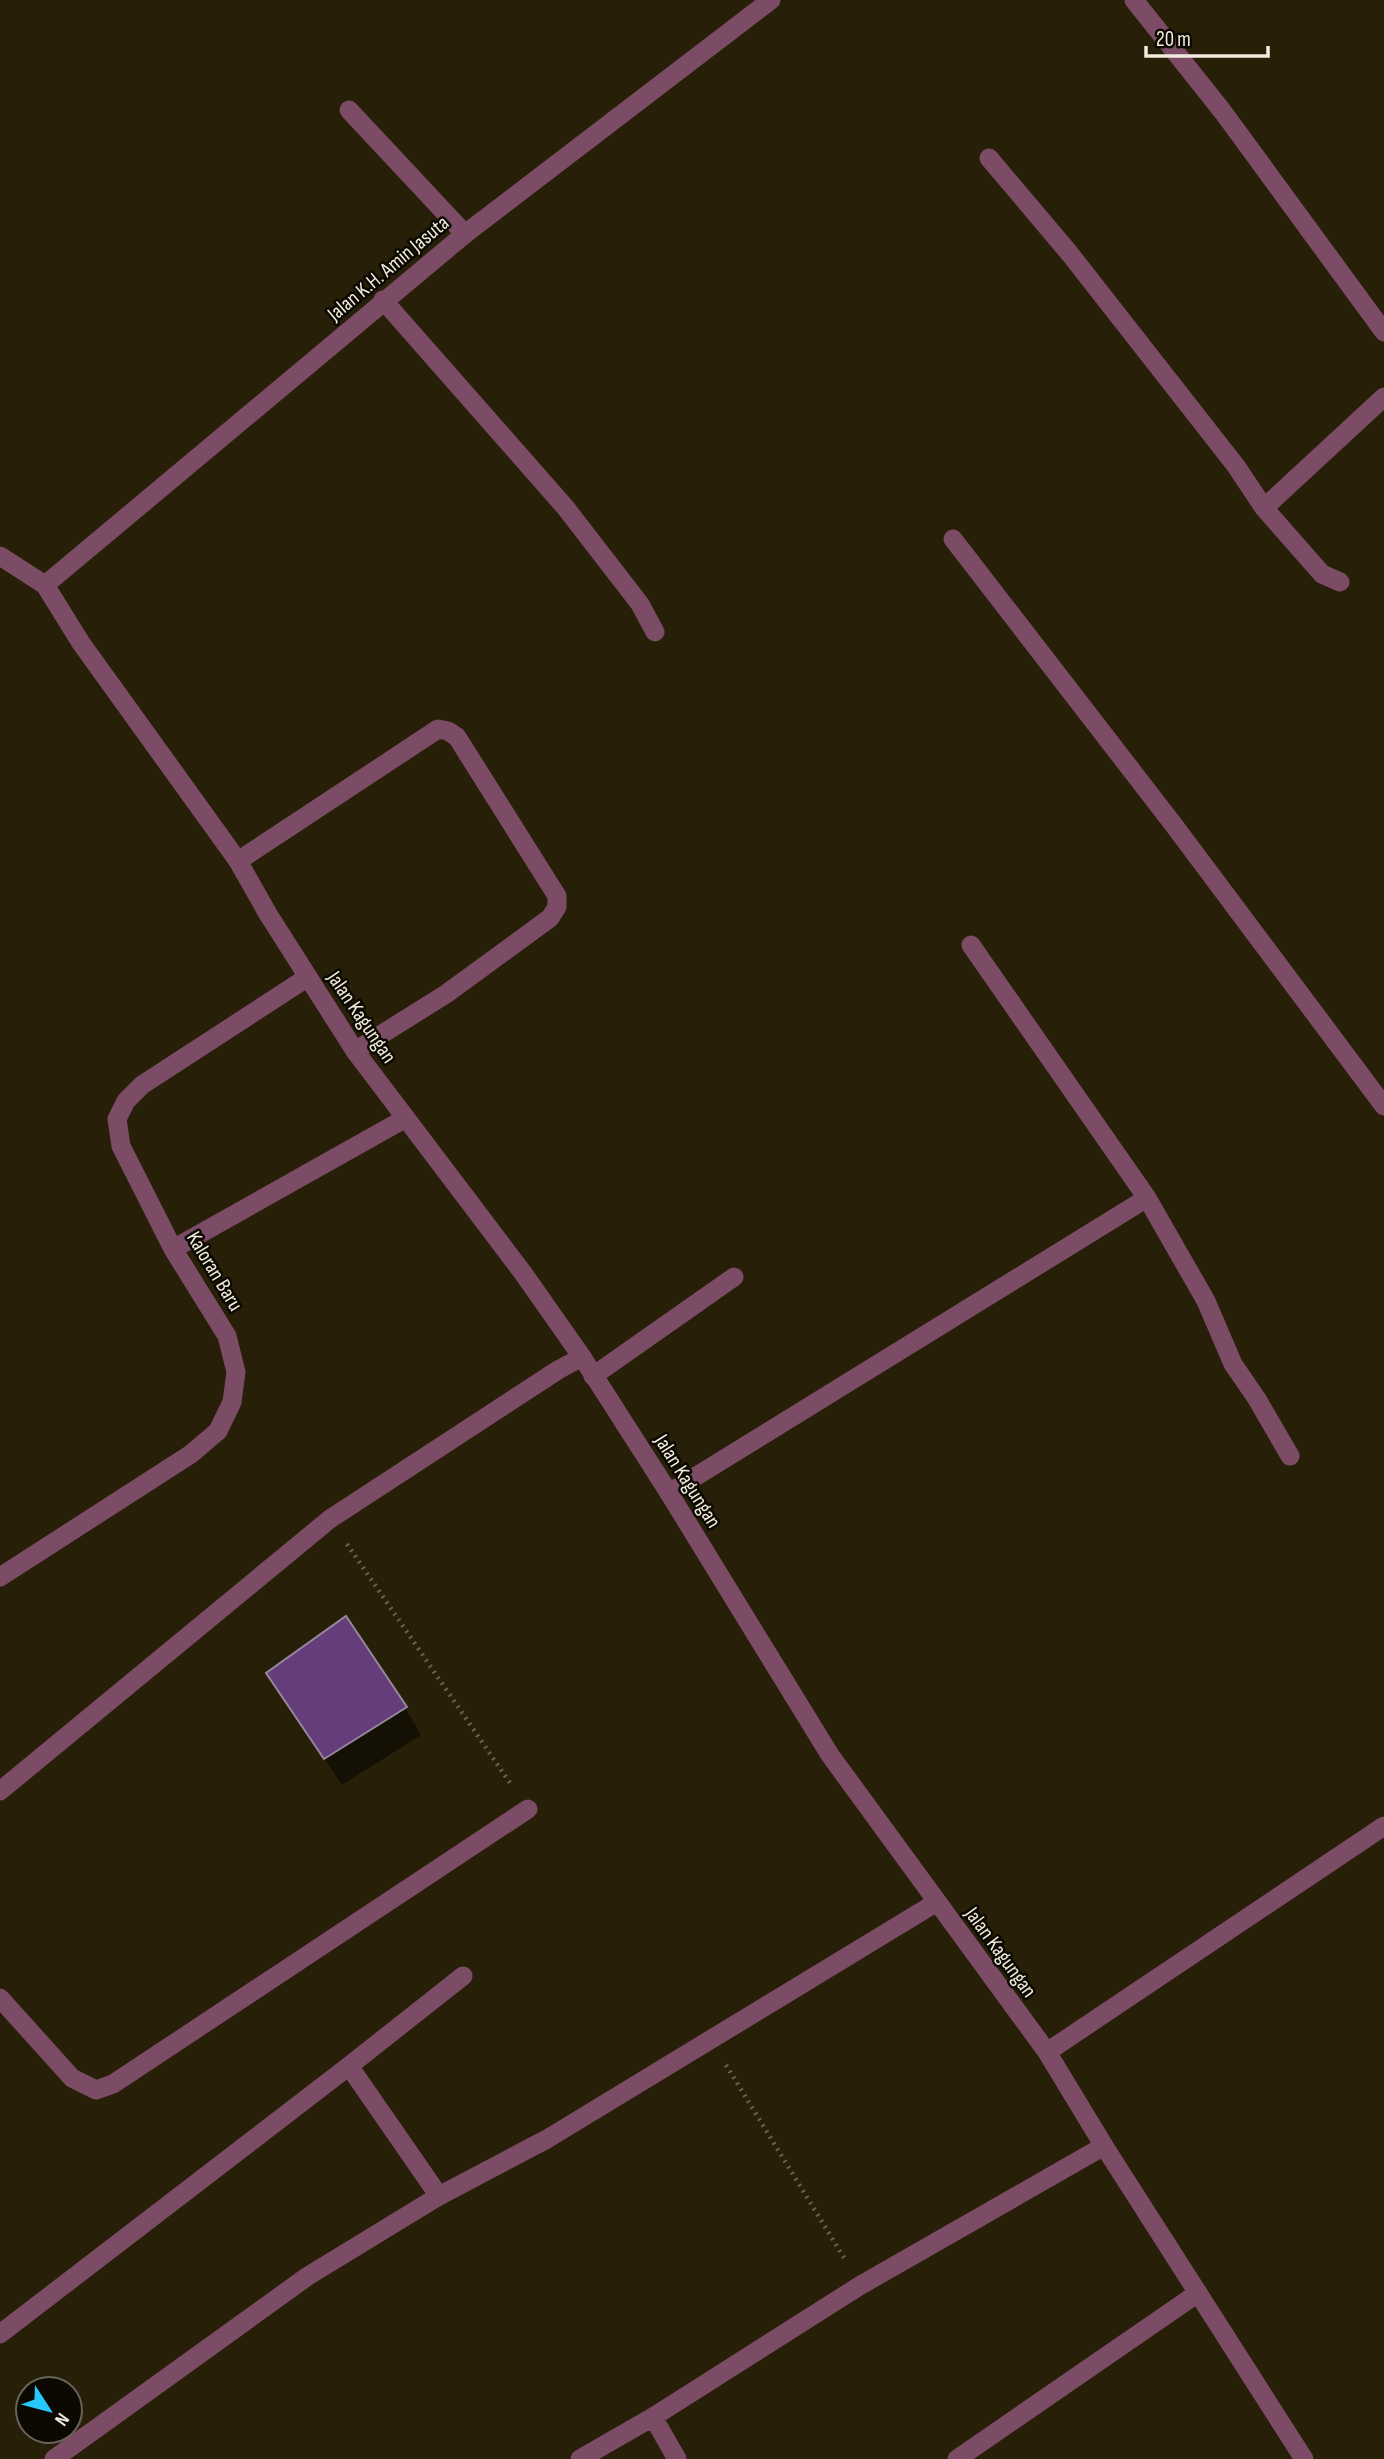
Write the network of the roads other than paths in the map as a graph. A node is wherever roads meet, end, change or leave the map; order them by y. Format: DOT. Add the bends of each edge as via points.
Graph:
graph roads {
  1 [pos="771,0"];
  2 [pos="1134,0"];
  3 [pos="349,110"];
  4 [pos="989,158"];
  5 [pos="465,234"];
  6 [pos="383,300"];
  7 [pos="1384,332"];
  8 [pos="1384,397"];
  9 [pos="1264,508"];
  10 [pos="953,539"];
  11 [pos="0,556"];
  12 [pos="1340,582"];
  13 [pos="45,585"];
  14 [pos="655,632"];
  15 [pos="238,862"];
  16 [pos="971,945"];
  17 [pos="308,977"];
  18 [pos="355,1051"];
  19 [pos="1384,1106"];
  20 [pos="407,1118"];
  21 [pos="1147,1198"];
  22 [pos="173,1249"];
  23 [pos="734,1277"];
  24 [pos="582,1357"];
  25 [pos="593,1376"];
  26 [pos="1290,1456"];
  27 [pos="669,1493"];
  28 [pos="0,1577"];
  29 [pos="0,1791"];
  30 [pos="528,1809"];
  31 [pos="1383,1828"];
  32 [pos="937,1902"];
  33 [pos="463,1976"];
  34 [pos="0,1998"];
  35 [pos="1047,2052"];
  36 [pos="349,2066"];
  37 [pos="1104,2146"];
  38 [pos="439,2196"];
  39 [pos="1198,2292"];
  40 [pos="0,2334"];
  41 [pos="653,2417"];
  42 [pos="54,2459"];
  43 [pos="580,2459"];
  44 [pos="677,2459"];
  45 [pos="957,2459"];
  46 [pos="1304,2459"];
  1 -- 5 [label="street, Jalan K.H. Amin Jasuta"];
  2 -- 7 [label="street"];
  3 -- 5 [label="street"];
  4 -- 9 [label="street" via="1070,254"];
  5 -- 6 [label="street, Jalan K.H. Amin Jasuta"];
  6 -- 13 [label="street, Jalan K.H. Amin Jasuta"];
  6 -- 14 [label="street" via="565,507 640,604"];
  8 -- 9 [label="street"];
  9 -- 12 [label="street" via="1322,574"];
  10 -- 19 [label="street"];
  11 -- 13 [label="street, Jalan Kagungan"];
  13 -- 15 [label="street, Jalan Kagungan" via="81,643"];
  15 -- 17 [label="street, Jalan Kagungan"];
  15 -- 18 [label="street" via="438,729 457,737 557,895 550,918 446,994"];
  16 -- 21 [label="street"];
  17 -- 18 [label="street, Jalan Kagungan"];
  17 -- 22 [label="street, Kaloran Baru" via="142,1085 125,1101 117,1119 121,1146"];
  18 -- 20 [label="street, Jalan Kagungan"];
  20 -- 22 [label="street"];
  20 -- 24 [label="street, Jalan Kagungan"];
  21 -- 26 [label="street" via="1206,1301 1233,1364"];
  21 -- 27 [label="street"];
  22 -- 28 [label="street, Kaloran Baru" via="227,1336 236,1372 232,1402 218,1431 191,1454"];
  23 -- 25 [label="street"];
  24 -- 25 [label="street, Jalan Kagungan"];
  24 -- 29 [label="street" via="330,1519"];
  25 -- 27 [label="street, Jalan Kagungan"];
  27 -- 32 [label="street, Jalan Kagungan" via="830,1755"];
  30 -- 34 [label="street" via="113,2084 96,2090 72,2078"];
  31 -- 35 [label="street"];
  32 -- 35 [label="street, Jalan Kagungan"];
  32 -- 38 [label="street" via="547,2139"];
  33 -- 36 [label="street"];
  35 -- 37 [label="street, Jalan Kagungan"];
  36 -- 38 [label="street"];
  36 -- 40 [label="street"];
  37 -- 39 [label="street, Jalan Kagungan"];
  37 -- 41 [label="street" via="860,2285"];
  38 -- 42 [label="street" via="308,2276"];
  39 -- 45 [label="street"];
  39 -- 46 [label="street, Jalan Kagungan"];
  41 -- 43 [label="street"];
  41 -- 44 [label="street"];
}
